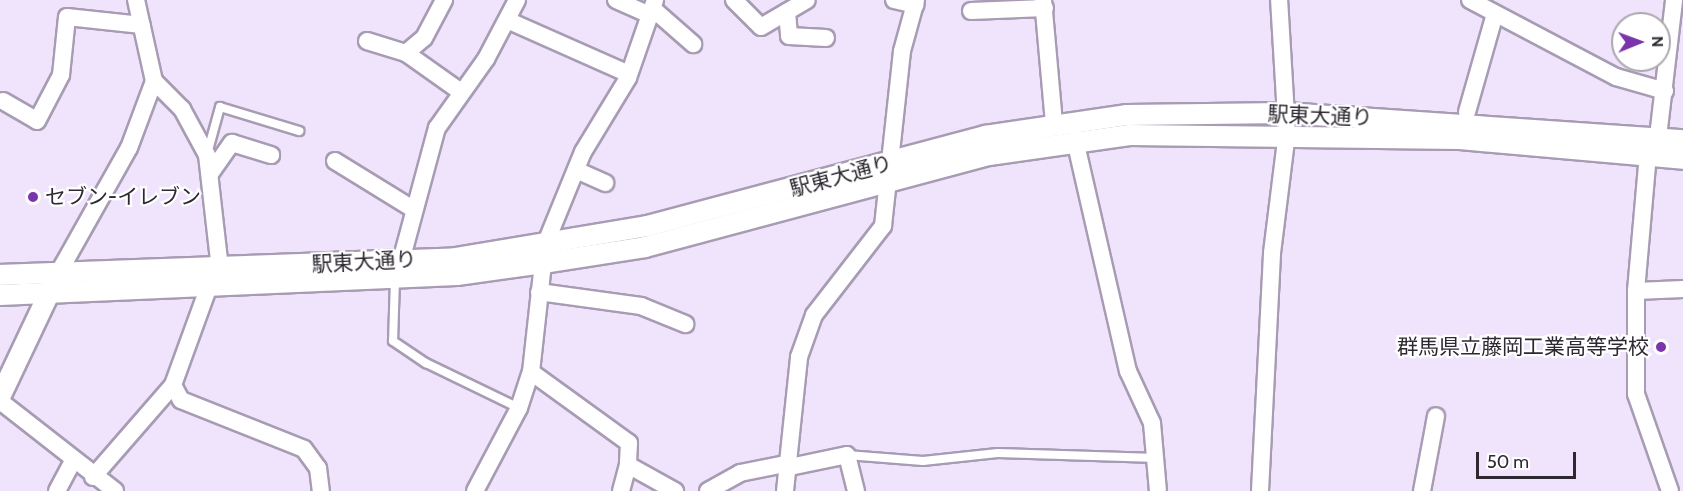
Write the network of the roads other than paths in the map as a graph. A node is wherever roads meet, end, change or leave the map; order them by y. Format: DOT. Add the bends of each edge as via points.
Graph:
graph roads {
  1 [pos="136,0"];
  2 [pos="444,0"];
  3 [pos="517,0"];
  4 [pos="616,0"];
  5 [pos="734,0"];
  6 [pos="807,0"];
  7 [pos="894,0"];
  8 [pos="1279,0"];
  9 [pos="1470,0"];
  10 [pos="1674,0"];
  11 [pos="916,2"];
  12 [pos="1044,4"];
  13 [pos="653,8"];
  14 [pos="970,11"];
  15 [pos="787,12"];
  16 [pos="1495,14"];
  17 [pos="507,20"];
  18 [pos="142,25"];
  19 [pos="826,38"];
  20 [pos="367,41"];
  21 [pos="693,44"];
  22 [pos="406,53"];
  23 [pos="629,74"];
  24 [pos="154,81"];
  25 [pos="1665,91"];
  26 [pos="461,92"];
  27 [pos="3,101"];
  28 [pos="1467,112"];
  29 [pos="1285,113"];
  30 [pos="1054,123"];
  31 [pos="299,131"];
  32 [pos="1287,133"];
  33 [pos="1658,137"];
  34 [pos="1075,140"];
  35 [pos="1683,140"];
  36 [pos="207,155"];
  37 [pos="271,155"];
  38 [pos="1648,155"];
  39 [pos="1683,159"];
  40 [pos="335,161"];
  41 [pos="576,170"];
  42 [pos="889,172"];
  43 [pos="210,174"];
  44 [pos="605,183"];
  45 [pos="413,209"];
  46 [pos="544,254"];
  47 [pos="398,269"];
  48 [pos="59,272"];
  49 [pos="0,275"];
  50 [pos="215,275"];
  51 [pos="1683,289"];
  52 [pos="1635,291"];
  53 [pos="539,292"];
  54 [pos="0,295"];
  55 [pos="48,295"];
  56 [pos="685,324"];
  57 [pos="531,372"];
  58 [pos="173,385"];
  59 [pos="0,399"];
  60 [pos="519,408"];
  61 [pos="1436,416"];
  62 [pos="847,455"];
  63 [pos="1157,458"];
  64 [pos="73,461"];
  65 [pos="628,465"];
  66 [pos="785,466"];
  67 [pos="93,477"];
  68 [pos="57,491"];
  69 [pos="115,491"];
  70 [pos="321,491"];
  71 [pos="475,491"];
  72 [pos="621,491"];
  73 [pos="675,491"];
  74 [pos="708,491"];
  75 [pos="785,491"];
  76 [pos="856,491"];
  77 [pos="1158,491"];
  78 [pos="1260,491"];
  79 [pos="1422,491"];
  80 [pos="1670,491"];
  1 -- 18 [label="street"];
  2 -- 22 [label="street" via="424,38"];
  3 -- 17 [label="street"];
  4 -- 13 [label="street"];
  5 -- 15 [label="street" via="761,27"];
  6 -- 15 [label="street"];
  7 -- 11 [label="street"];
  8 -- 29 [label="street"];
  9 -- 16 [label="street"];
  10 -- 25 [label="street"];
  11 -- 42 [label="street" via="902,51"];
  12 -- 14 [label="street"];
  12 -- 30 [label="street"];
  13 -- 21 [label="street"];
  13 -- 23 [label="street"];
  15 -- 19 [label="street" via="789,36"];
  16 -- 25 [label="street" via="1616,77"];
  16 -- 28 [label="street"];
  17 -- 23 [label="street"];
  17 -- 26 [label="street"];
  18 -- 24 [label="street"];
  18 -- 27 [label="street" via="67,17 61,75 37,121"];
  20 -- 22 [label="street"];
  22 -- 26 [label="street"];
  23 -- 41 [label="street"];
  24 -- 36 [label="street" via="182,109"];
  24 -- 48 [label="street" via="129,148"];
  25 -- 33 [label="street"];
  26 -- 45 [label="street" via="437,128"];
  29 -- 30 [label="street, 駅東大通り"];
  29 -- 32 [label="street"];
  29 -- 33 [label="street, 駅東大通り"];
  30 -- 42 [label="street, 駅東大通り"];
  31 -- 36 [label="lane" via="220,107"];
  32 -- 34 [label="street, 駅東大通り"];
  32 -- 38 [label="street, 駅東大通り" via="1460,139"];
  32 -- 78 [label="street" via="1272,253"];
  33 -- 35 [label="street, 駅東大通り"];
  34 -- 42 [label="street, 駅東大通り"];
  34 -- 63 [label="street" via="1128,371 1152,423"];
  36 -- 43 [label="street"];
  37 -- 43 [label="street" via="232,143"];
  38 -- 39 [label="street, 駅東大通り"];
  38 -- 52 [label="street"];
  40 -- 45 [label="street"];
  41 -- 44 [label="street"];
  41 -- 46 [label="street"];
  42 -- 46 [label="street, 駅東大通り"];
  42 -- 66 [label="street" via="883,226 814,315 799,357"];
  43 -- 50 [label="street"];
  45 -- 47 [label="street"];
  46 -- 47 [label="street, 駅東大通り"];
  46 -- 53 [label="street"];
  47 -- 50 [label="street, 駅東大通り"];
  47 -- 60 [label="lane" via="393,340 426,363"];
  48 -- 49 [label="street, 駅東大通り"];
  48 -- 50 [label="street, 駅東大通り"];
  48 -- 55 [label="street"];
  50 -- 55 [label="street, 駅東大通り"];
  50 -- 58 [label="street"];
  51 -- 52 [label="street"];
  52 -- 80 [label="street" via="1636,394"];
  53 -- 56 [label="street" via="641,306"];
  53 -- 57 [label="street"];
  54 -- 55 [label="street, 駅東大通り"];
  55 -- 59 [label="street"];
  57 -- 60 [label="street"];
  57 -- 65 [label="street" via="629,443"];
  58 -- 67 [label="street"];
  58 -- 70 [label="street" via="181,400 304,449 318,468"];
  59 -- 64 [label="street"];
  60 -- 71 [label="street"];
  61 -- 79 [label="street"];
  62 -- 63 [label="lane" via="923,462 998,453"];
  62 -- 66 [label="street"];
  62 -- 76 [label="street"];
  63 -- 77 [label="street"];
  64 -- 67 [label="street"];
  64 -- 68 [label="street"];
  65 -- 72 [label="street"];
  65 -- 73 [label="street"];
  66 -- 74 [label="street" via="740,473"];
  66 -- 75 [label="street"];
  67 -- 69 [label="street"];
}
